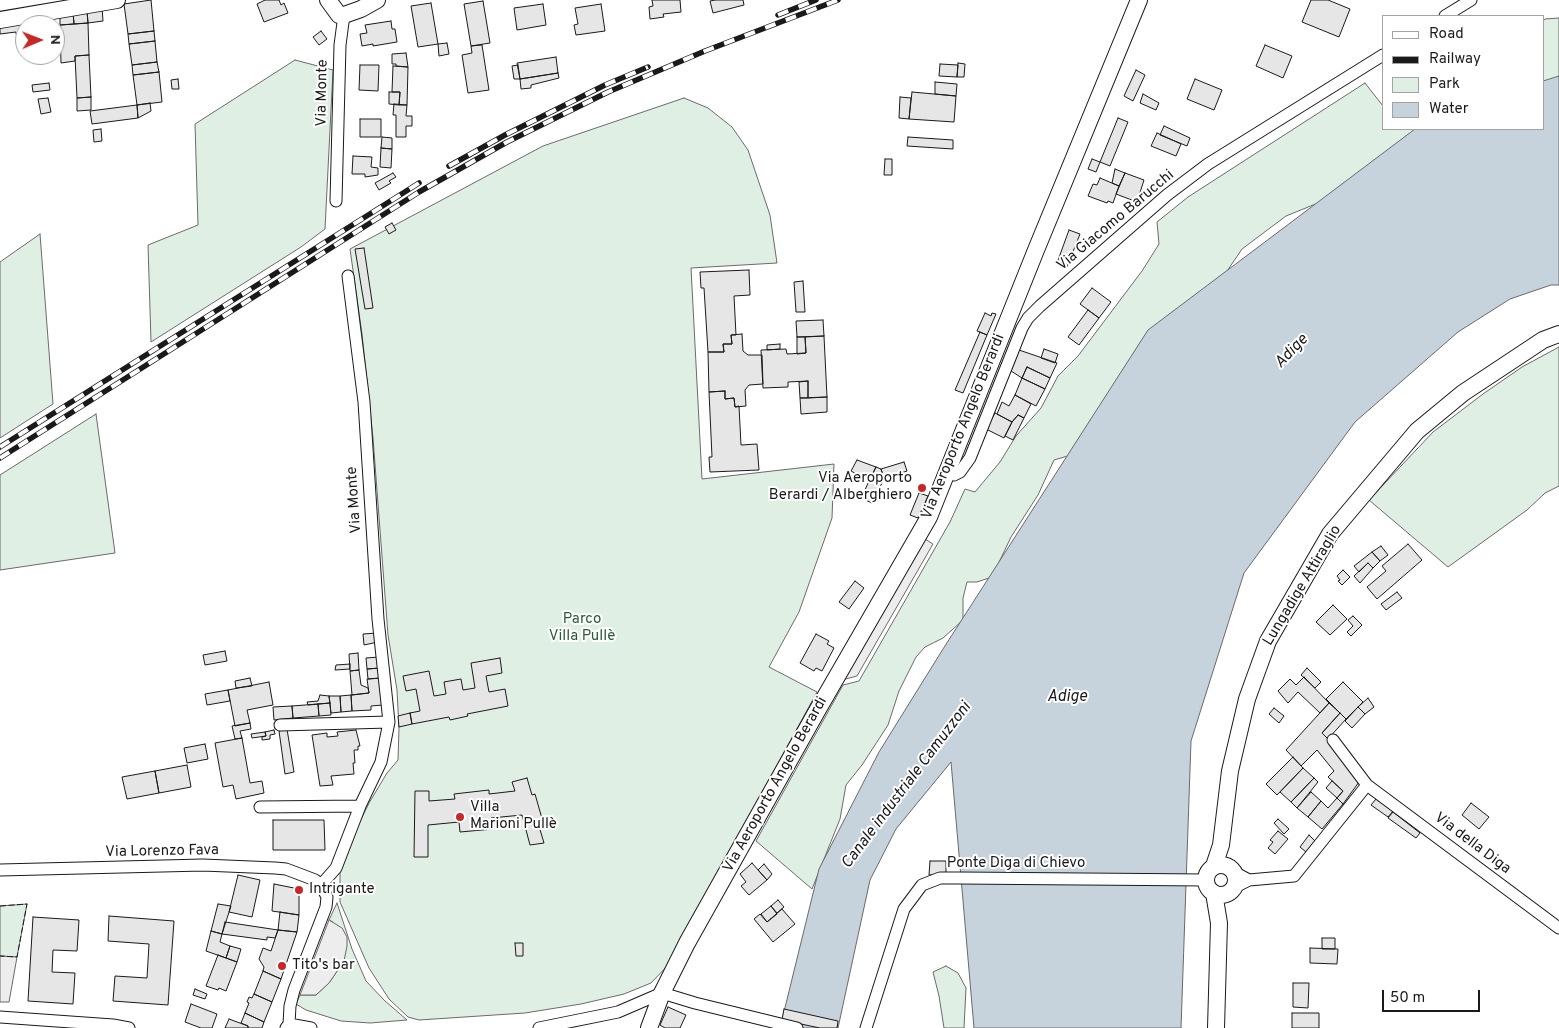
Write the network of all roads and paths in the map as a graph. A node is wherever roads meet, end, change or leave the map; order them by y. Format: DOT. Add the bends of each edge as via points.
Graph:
graph roads {
  1 [pos="328,0"];
  2 [pos="377,0"];
  3 [pos="1139,0"];
  4 [pos="1471,0"];
  5 [pos="108,1"];
  6 [pos="341,15"];
  7 [pos="1447,15"];
  8 [pos="0,20"];
  9 [pos="1382,56"];
  10 [pos="336,201"];
  11 [pos="348,276"];
  12 [pos="1559,334"];
  13 [pos="946,473"];
  14 [pos="388,722"];
  15 [pos="280,725"];
  16 [pos="1332,740"];
  17 [pos="1367,785"];
  18 [pos="360,806"];
  19 [pos="260,807"];
  20 [pos="0,870"];
  21 [pos="1222,880"];
  22 [pos="321,885"];
  23 [pos="1559,928"];
  24 [pos="662,993"];
  25 [pos="0,1017"];
  26 [pos="83,1026"];
  27 [pos="287,1026"];
  28 [pos="129,1028"];
  29 [pos="311,1028"];
  30 [pos="539,1028"];
  31 [pos="649,1028"];
  32 [pos="797,1028"];
  33 [pos="866,1028"];
  34 [pos="1216,1028"];
  1 -- 6 [label="street"];
  2 -- 6 [label="street"];
  3 -- 13 [label="street, Via Aeroporto Angelo Berardi"];
  4 -- 7 [label="street"];
  5 -- 8 [label="street"];
  6 -- 10 [label="street, Via Monte"];
  9 -- 13 [label="street, Via Giacomo Barucchi" via="1208,164 1167,194 1040,306 1022,328 970,458 960,472 954,475"];
  11 -- 14 [label="street, Via Monte" via="364,402"];
  12 -- 21 [label="street, Lungadige Attiraglio" via="1543,340 1463,392 1417,431 1330,534 1268,640 1247,699 1230,771 1221,845"];
  13 -- 24 [label="street, Via Aeroporto Angelo Berardi" via="929,517 817,711"];
  14 -- 15 [label="street"];
  14 -- 18 [label="street, Via Monte" via="382,762"];
  16 -- 17 [label="street, Via della Diga"];
  17 -- 21 [label="street" via="1294,876"];
  17 -- 23 [label="street, Via della Diga"];
  18 -- 19 [label="street"];
  18 -- 22 [label="street, Via Monte" via="336,868"];
  20 -- 22 [label="street, Via Lorenzo Fava" via="202,865 275,868 304,876"];
  21 -- 33 [label="street, Ponte Diga di Chievo" via="940,878 922,885 904,909"];
  21 -- 34 [label="street, Lungadige Attiraglio"];
  22 -- 27 [label="street" via="327,897 326,907 294,990"];
  24 -- 30 [label="street" via="618,1012"];
  24 -- 31 [label="street, Via Aeroporto Angelo Berardi"];
  24 -- 32 [label="street"];
  25 -- 26 [label="street"];
  26 -- 28 [label="street"];
  27 -- 29 [label="street"];
}
